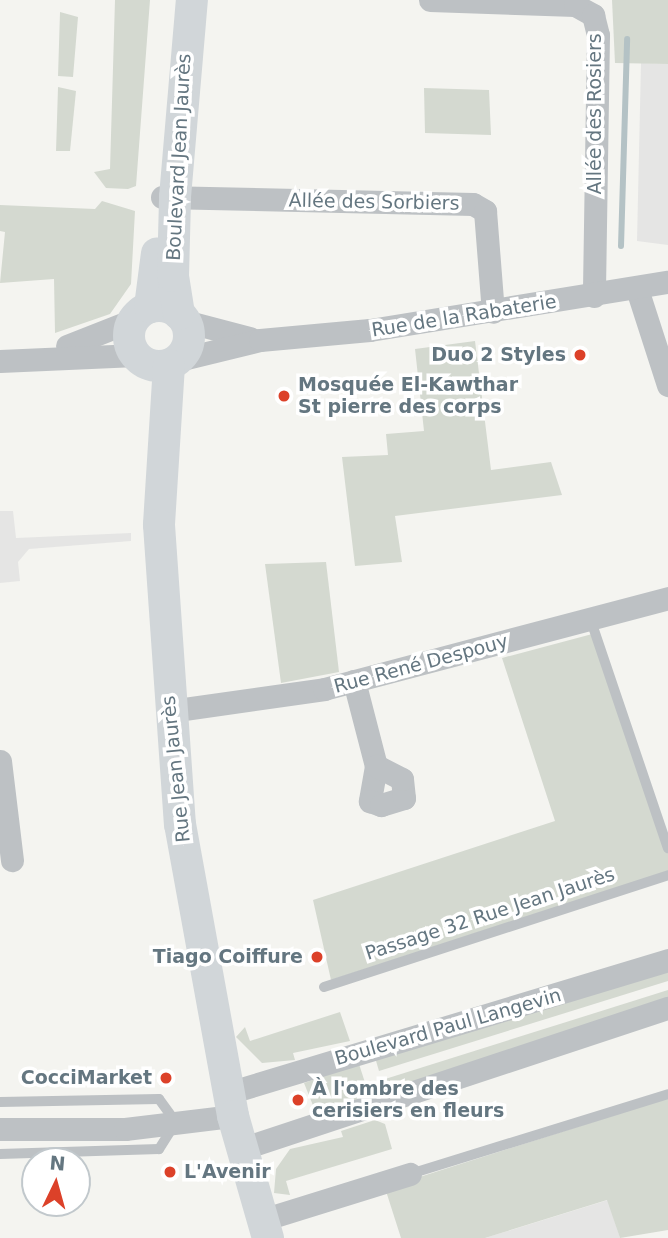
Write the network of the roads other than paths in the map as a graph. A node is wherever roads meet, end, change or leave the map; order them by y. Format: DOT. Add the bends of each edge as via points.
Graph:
graph roads {
  1 [pos="175,0"];
  2 [pos="191,0"];
  3 [pos="430,0"];
  4 [pos="168,197"];
  5 [pos="668,282"];
  6 [pos="638,289"];
  7 [pos="594,296"];
  8 [pos="493,312"];
  9 [pos="162,315"];
  10 [pos="260,340"];
  11 [pos="156,360"];
  12 [pos="10,361"];
  13 [pos="668,385"];
  14 [pos="668,598"];
  15 [pos="590,618"];
  16 [pos="354,681"];
  17 [pos="170,711"];
  18 [pos="0,761"];
  19 [pos="376,766"];
  20 [pos="668,848"];
  21 [pos="12,860"];
  22 [pos="668,875"];
  23 [pos="668,960"];
  24 [pos="324,987"];
  25 [pos="668,1009"];
  26 [pos="668,1094"];
  27 [pos="0,1102"];
  28 [pos="231,1105"];
  29 [pos="176,1122"];
  30 [pos="0,1129"];
  31 [pos="241,1149"];
  32 [pos="0,1154"];
  33 [pos="410,1174"];
  34 [pos="265,1229"];
  1 -- 4 [label="main road, Boulevard Jean Jaurès"];
  2 -- 4 [label="main road, Boulevard Jean Jaurès"];
  3 -- 7 [label="street, Allée des Rosiers" via="575,5 593,15 598,35"];
  4 -- 8 [label="street, Allée des Sorbiers" via="473,204 485,211"];
  4 -- 9 [label="main road, Boulevard Jean Jaurès"];
  5 -- 6 [label="street, Rue de la Rabaterie"];
  6 -- 7 [label="street, Rue de la Rabaterie"];
  6 -- 13 [label="street"];
  7 -- 8 [label="street, Rue de la Rabaterie"];
  8 -- 10 [label="street, Rue de la Rabaterie"];
  9 -- 10 [label="street, Rue de la Rabaterie"];
  9 -- 11 [label="main road" via="188,342"];
  9 -- 11 [label="main road" via="129,342"];
  9 -- 12 [label="street, Rue de la Rabaterie"];
  10 -- 11 [label="street, Rue de la Rabaterie"];
  11 -- 12 [label="street, Rue de la Rabaterie"];
  11 -- 17 [label="main road, Rue Jean Jaurès"];
  14 -- 15 [label="street, Rue René Despouy"];
  15 -- 16 [label="street, Rue René Despouy"];
  15 -- 20 [label="lane"];
  16 -- 17 [label="street, Rue René Despouy"];
  16 -- 19 [label="street"];
  17 -- 28 [label="main road, Rue Jean Jaurès" via="187,869"];
  18 -- 21 [label="street"];
  22 -- 24 [label="lane, Passage 32 Rue Jean Jaurès"];
  23 -- 28 [label="street, Boulevard Paul Langevin"];
  25 -- 31 [label="street"];
  26 -- 33 [label="lane"];
  27 -- 29 [label="lane" via="159,1099"];
  28 -- 29 [label="street, Boulevard Paul Langevin"];
  28 -- 31 [label="main road, Rue Jean Jaurès"];
  29 -- 30 [label="street, Boulevard Paul Langevin"];
  29 -- 32 [label="lane" via="159,1149"];
  31 -- 34 [label="main road, Rue Jean Jaurès"];
  33 -- 34 [label="street"];
}
